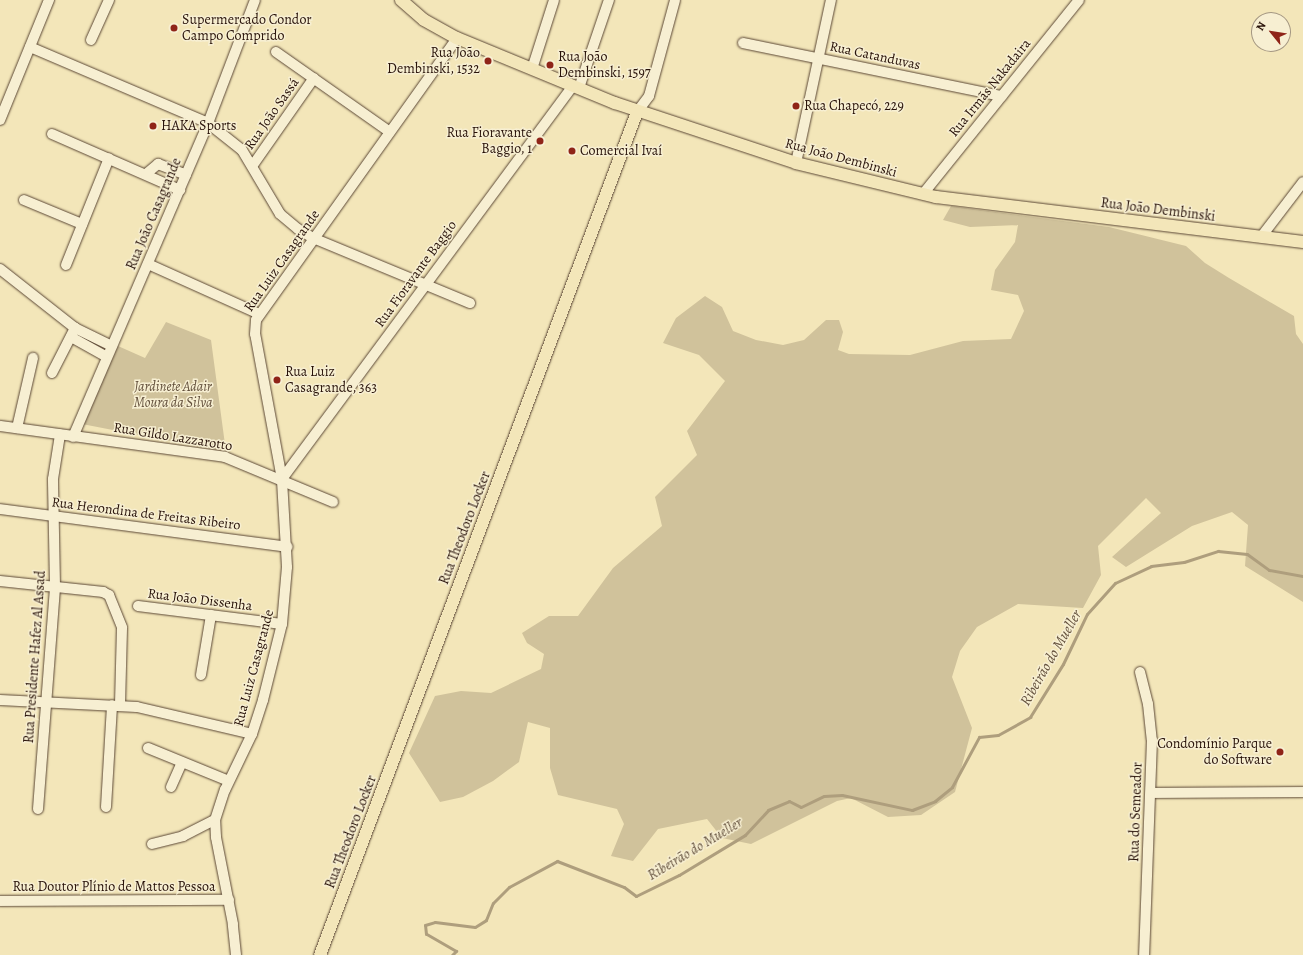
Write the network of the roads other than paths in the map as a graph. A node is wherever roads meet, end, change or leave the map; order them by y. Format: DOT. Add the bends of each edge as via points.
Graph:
graph roads {
  1 [pos="49,0"];
  2 [pos="109,0"];
  3 [pos="255,0"];
  4 [pos="401,0"];
  5 [pos="554,0"];
  6 [pos="609,0"];
  7 [pos="675,0"];
  8 [pos="831,0"];
  9 [pos="1079,0"];
  10 [pos="457,38"];
  11 [pos="91,40"];
  12 [pos="743,43"];
  13 [pos="30,47"];
  14 [pos="276,52"];
  15 [pos="818,58"];
  16 [pos="532,69"];
  17 [pos="314,78"];
  18 [pos="576,87"];
  19 [pos="1002,96"];
  20 [pos="637,112"];
  21 [pos="0,120"];
  22 [pos="208,123"];
  23 [pos="390,132"];
  24 [pos="52,134"];
  25 [pos="109,158"];
  26 [pos="796,163"];
  27 [pos="253,165"];
  28 [pos="146,174"];
  29 [pos="186,175"];
  30 [pos="1303,182"];
  31 [pos="180,190"];
  32 [pos="923,194"];
  33 [pos="24,200"];
  34 [pos="82,224"];
  35 [pos="1262,237"];
  36 [pos="313,238"];
  37 [pos="1303,242"];
  38 [pos="148,264"];
  39 [pos="66,265"];
  40 [pos="0,269"];
  41 [pos="426,285"];
  42 [pos="470,303"];
  43 [pos="259,314"];
  44 [pos="73,333"];
  45 [pos="112,346"];
  46 [pos="107,357"];
  47 [pos="33,358"];
  48 [pos="52,373"];
  49 [pos="0,426"];
  50 [pos="17,428"];
  51 [pos="60,435"];
  52 [pos="73,437"];
  53 [pos="282,479"];
  54 [pos="333,502"];
  55 [pos="0,509"];
  56 [pos="52,515"];
  57 [pos="287,547"];
  58 [pos="0,580"];
  59 [pos="55,586"];
  60 [pos="138,606"];
  61 [pos="211,615"];
  62 [pos="282,624"];
  63 [pos="1140,672"];
  64 [pos="201,675"];
  65 [pos="0,700"];
  66 [pos="46,702"];
  67 [pos="116,705"];
  68 [pos="252,734"];
  69 [pos="148,748"];
  70 [pos="182,762"];
  71 [pos="229,781"];
  72 [pos="171,787"];
  73 [pos="1303,792"];
  74 [pos="1151,793"];
  75 [pos="106,806"];
  76 [pos="38,809"];
  77 [pos="215,820"];
  78 [pos="152,844"];
  79 [pos="229,900"];
  80 [pos="0,901"];
  81 [pos="236,955"];
  82 [pos="320,955"];
  83 [pos="1144,955"];
  1 -- 13 [label="street"];
  2 -- 11 [label="street"];
  3 -- 22 [label="street, Rua João Casagrande"];
  4 -- 10 [label="main road, Rua João Dembinski" via="424,20"];
  5 -- 16 [label="street"];
  6 -- 18 [label="street, Rua Fioravante Baggio"];
  7 -- 20 [label="street" via="649,96"];
  8 -- 15 [label="street"];
  9 -- 19 [label="street, Rua Irmãs Nakadaira"];
  10 -- 16 [label="main road, Rua João Dembinski"];
  10 -- 23 [label="street, Rua Luiz Casagrande"];
  12 -- 15 [label="street, Rua Catanduvas"];
  13 -- 21 [label="street"];
  13 -- 22 [label="street"];
  14 -- 17 [label="street"];
  15 -- 19 [label="street, Rua Catanduvas"];
  15 -- 26 [label="street"];
  16 -- 18 [label="main road, Rua João Dembinski"];
  17 -- 23 [label="street"];
  17 -- 27 [label="street, Rua João Sassá"];
  18 -- 20 [label="main road, Rua João Dembinski"];
  18 -- 41 [label="street, Rua Fioravante Baggio"];
  19 -- 32 [label="street, Rua Irmãs Nakadaira"];
  20 -- 26 [label="main road, Rua João Dembinski"];
  20 -- 82 [label="main road, Rua Theodoro Locker"];
  22 -- 27 [label="street" via="234,142"];
  22 -- 29 [label="street, Rua João Casagrande"];
  23 -- 36 [label="street, Rua Luiz Casagrande"];
  24 -- 25 [label="street"];
  25 -- 28 [label="street"];
  25 -- 34 [label="street"];
  26 -- 32 [label="main road, Rua João Dembinski"];
  27 -- 36 [label="street" via="280,214"];
  28 -- 29 [label="street" via="158,164"];
  28 -- 31 [label="street"];
  29 -- 31 [label="street, Rua João Casagrande"];
  30 -- 35 [label="street"];
  31 -- 38 [label="street, Rua João Casagrande"];
  32 -- 35 [label="main road, Rua João Dembinski"];
  33 -- 34 [label="street"];
  34 -- 39 [label="street"];
  35 -- 37 [label="main road, Rua João Dembinski"];
  36 -- 41 [label="street"];
  36 -- 43 [label="street, Rua Luiz Casagrande"];
  38 -- 43 [label="street"];
  38 -- 45 [label="street, Rua João Casagrande"];
  40 -- 44 [label="street"];
  41 -- 42 [label="street"];
  41 -- 53 [label="street, Rua Fioravante Baggio"];
  43 -- 53 [label="street, Rua Luiz Casagrande" via="254,327"];
  44 -- 45 [label="street"];
  44 -- 46 [label="street"];
  44 -- 48 [label="street"];
  45 -- 46 [label="street, Rua João Casagrande"];
  46 -- 52 [label="street, Rua João Casagrande"];
  47 -- 50 [label="street"];
  49 -- 50 [label="street, Rua Gildo Lazzarotto"];
  50 -- 51 [label="street, Rua Gildo Lazzarotto"];
  51 -- 52 [label="street, Rua Gildo Lazzarotto"];
  51 -- 56 [label="street, Rua Presidente Hafez Al Assad" via="53,479"];
  52 -- 53 [label="street, Rua Gildo Lazzarotto" via="225,457"];
  53 -- 54 [label="street, Rua Gildo Lazzarotto"];
  53 -- 57 [label="street, Rua Luiz Casagrande"];
  55 -- 56 [label="street, Rua Herondina de Freitas Ribeiro"];
  56 -- 57 [label="street, Rua Herondina de Freitas Ribeiro"];
  56 -- 59 [label="street, Rua Presidente Hafez Al Assad"];
  57 -- 62 [label="street, Rua Luiz Casagrande"];
  58 -- 59 [label="street"];
  59 -- 66 [label="street, Rua Presidente Hafez Al Assad"];
  59 -- 67 [label="street" via="106,593 113,603 122,628"];
  60 -- 61 [label="street, Rua João Dissenha"];
  61 -- 62 [label="street, Rua João Dissenha"];
  61 -- 64 [label="street"];
  62 -- 68 [label="street, Rua Luiz Casagrande"];
  63 -- 74 [label="street, Rua do Semeador" via="1151,722"];
  65 -- 66 [label="street"];
  66 -- 67 [label="street"];
  66 -- 76 [label="street, Rua Presidente Hafez Al Assad"];
  67 -- 68 [label="street" via="151,710"];
  67 -- 75 [label="street"];
  68 -- 71 [label="street, Rua Luiz Casagrande"];
  69 -- 70 [label="street"];
  70 -- 71 [label="street"];
  70 -- 72 [label="street"];
  71 -- 77 [label="street, Rua Luiz Casagrande"];
  73 -- 74 [label="street"];
  74 -- 83 [label="street, Rua do Semeador"];
  77 -- 78 [label="street" via="183,836"];
  77 -- 79 [label="street, Rua Luiz Casagrande"];
  79 -- 80 [label="street, Rua Doutor Plínio de Mattos Pessoa"];
  79 -- 81 [label="street, Rua Luiz Casagrande"];
}
